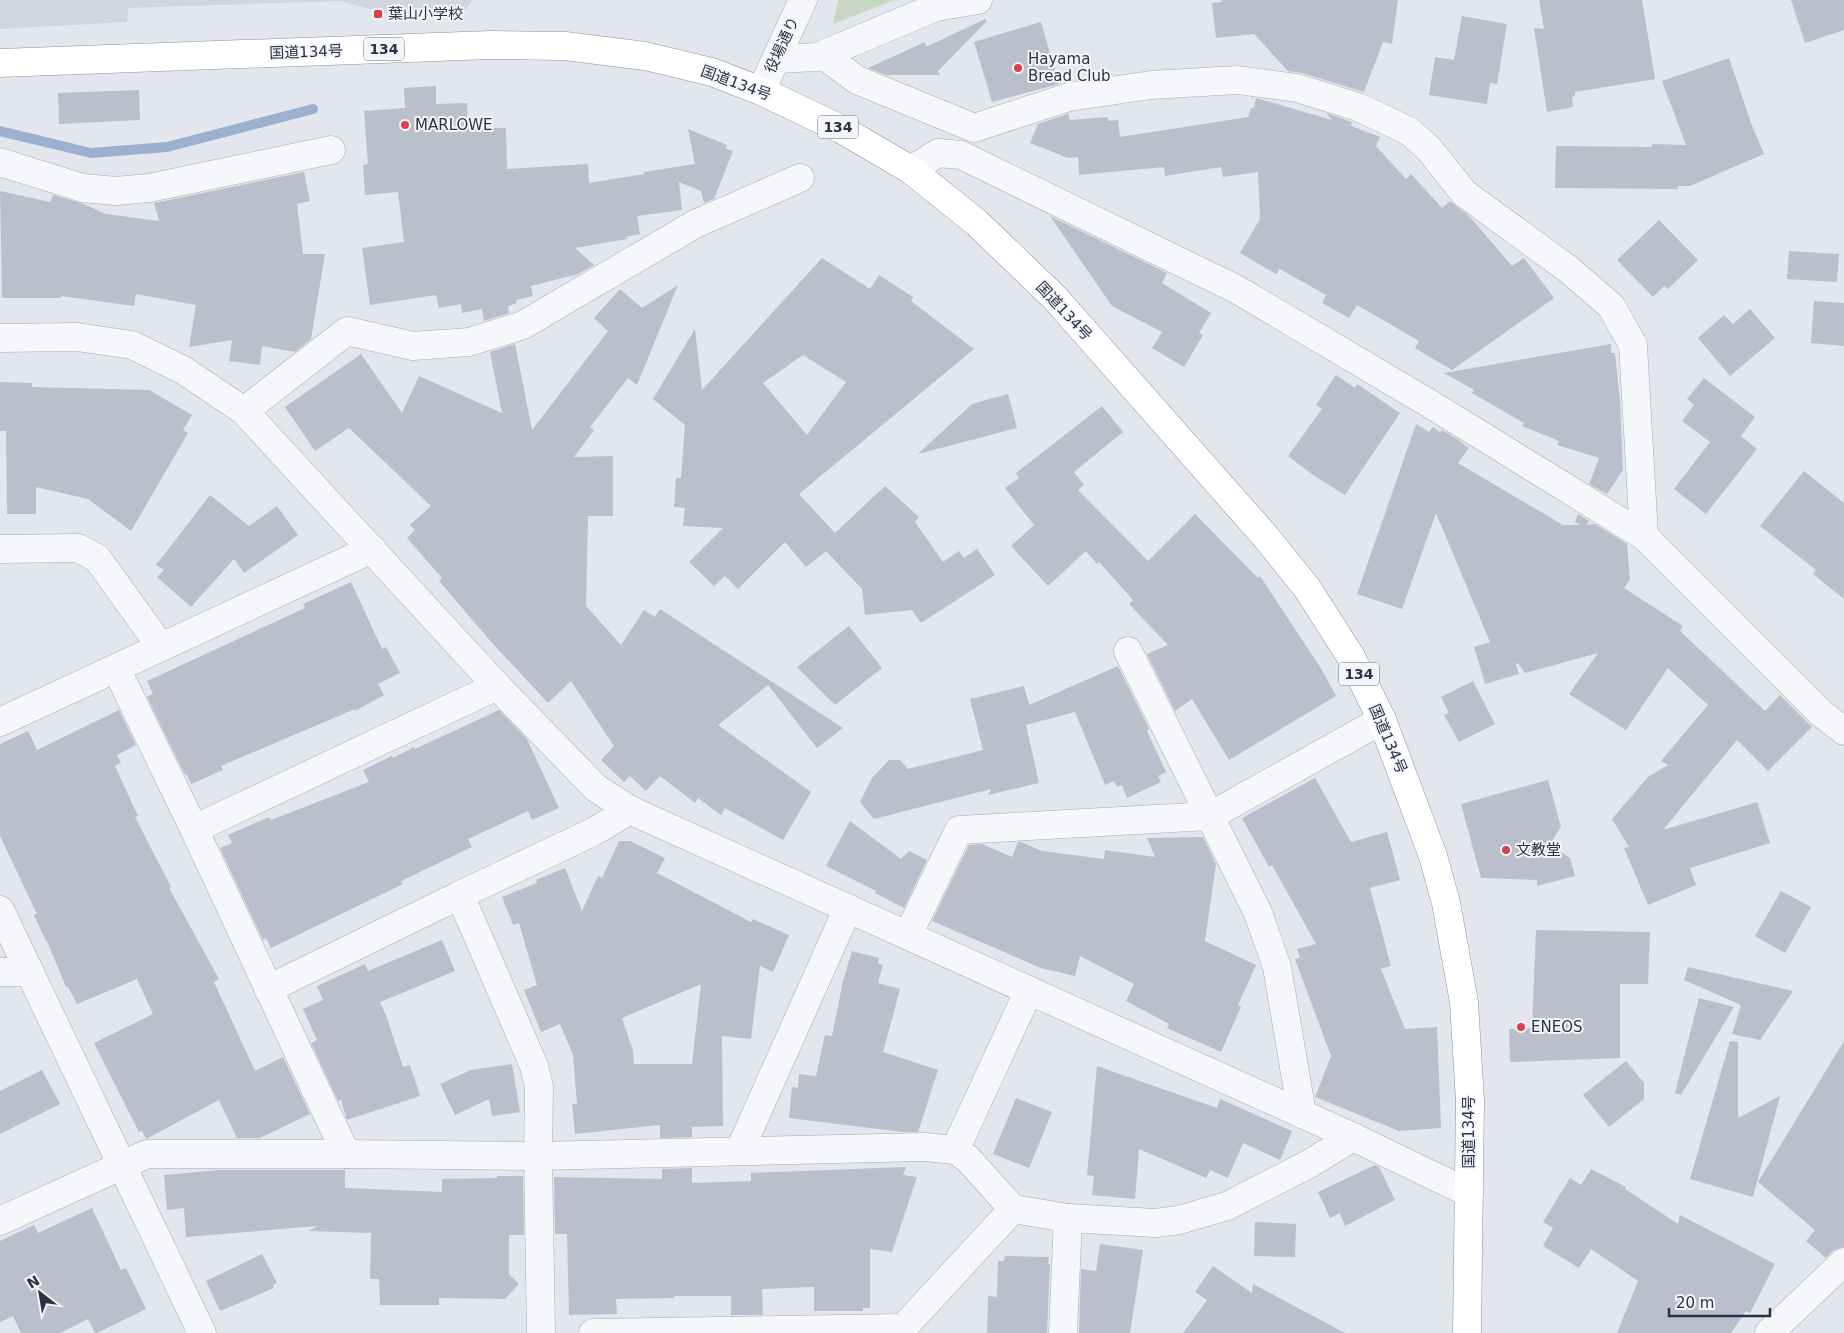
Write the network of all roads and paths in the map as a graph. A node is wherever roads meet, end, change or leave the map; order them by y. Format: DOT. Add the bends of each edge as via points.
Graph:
graph roads {
  1 [pos="803,0"];
  2 [pos="978,0"];
  3 [pos="822,54"];
  4 [pos="776,59"];
  5 [pos="0,63"];
  6 [pos="761,91"];
  7 [pos="331,150"];
  8 [pos="0,162"];
  9 [pos="911,170"];
  10 [pos="800,178"];
  11 [pos="0,338"];
  12 [pos="244,411"];
  13 [pos="1644,536"];
  14 [pos="0,549"];
  15 [pos="372,549"];
  16 [pos="161,647"];
  17 [pos="1128,651"];
  18 [pos="116,668"];
  19 [pos="497,686"];
  20 [pos="1382,720"];
  21 [pos="0,722"];
  22 [pos="1844,731"];
  23 [pos="630,810"];
  24 [pos="1210,816"];
  25 [pos="194,829"];
  26 [pos="460,895"];
  27 [pos="848,908"];
  28 [pos="0,910"];
  29 [pos="908,935"];
  30 [pos="0,972"];
  31 [pos="30,972"];
  32 [pos="268,989"];
  33 [pos="1028,990"];
  34 [pos="1302,1114"];
  35 [pos="1353,1137"];
  36 [pos="740,1150"];
  37 [pos="955,1150"];
  38 [pos="346,1154"];
  39 [pos="538,1156"];
  40 [pos="121,1165"];
  41 [pos="1469,1193"];
  42 [pos="1013,1209"];
  43 [pos="1068,1218"];
  44 [pos="0,1221"];
  45 [pos="1844,1262"];
  46 [pos="902,1330"];
  47 [pos="202,1333"];
  48 [pos="540,1333"];
  49 [pos="593,1333"];
  50 [pos="1064,1333"];
  51 [pos="1467,1333"];
  52 [pos="1769,1333"];
  1 -- 4 [label="street, 役場通り"];
  2 -- 3 [label="street" via="936,8"];
  3 -- 4 [label="street"];
  3 -- 13 [label="street" via="858,80 974,128 1069,97 1151,86 1238,80 1297,88 1358,107 1409,131 1429,149 1464,193 1568,269 1611,306 1633,345"];
  4 -- 6 [label="street, 役場通り"];
  5 -- 6 [label="highway, 国道134号 / 134" via="490,45 565,46 645,56 712,72"];
  6 -- 9 [label="highway, 国道134号 / 134" via="841,129"];
  7 -- 8 [label="street" via="149,188 116,191 83,188"];
  9 -- 13 [label="street" via="938,153 961,155 1236,289"];
  9 -- 20 [label="highway, 国道134号 / 134" via="977,223 1055,298 1265,536 1307,588 1351,658"];
  10 -- 12 [label="street" via="694,224 523,325 469,342 413,346 348,331"];
  11 -- 12 [label="street" via="77,337 132,345 183,370"];
  12 -- 15 [label="street"];
  13 -- 22 [label="street" via="1821,713"];
  14 -- 16 [label="street" via="78,548 97,558"];
  15 -- 16 [label="street"];
  15 -- 19 [label="street"];
  16 -- 18 [label="street"];
  17 -- 24 [label="street"];
  18 -- 21 [label="street"];
  18 -- 25 [label="street"];
  19 -- 23 [label="street" via="596,788"];
  19 -- 25 [label="street"];
  20 -- 24 [label="street"];
  20 -- 41 [label="highway, 国道134号 / 134" via="1433,856 1446,903 1464,1002 1470,1101"];
  23 -- 26 [label="street" via="593,832"];
  23 -- 27 [label="street"];
  24 -- 29 [label="street" via="958,830"];
  24 -- 34 [label="street" via="1258,913 1277,967"];
  25 -- 32 [label="street"];
  26 -- 32 [label="street"];
  26 -- 39 [label="street" via="534,1066 539,1086"];
  27 -- 29 [label="street"];
  27 -- 36 [label="street"];
  28 -- 31 [label="street"];
  29 -- 33 [label="street"];
  30 -- 31 [label="street"];
  31 -- 40 [label="street"];
  32 -- 38 [label="street"];
  33 -- 34 [label="street"];
  33 -- 37 [label="street"];
  34 -- 35 [label="street"];
  35 -- 41 [label="street"];
  35 -- 43 [label="street" via="1227,1206 1179,1220 1155,1223"];
  36 -- 37 [label="street" via="925,1147"];
  36 -- 39 [label="street"];
  37 -- 42 [label="street" via="968,1159"];
  38 -- 39 [label="street"];
  38 -- 40 [label="street" via="147,1154"];
  39 -- 48 [label="street"];
  40 -- 44 [label="street"];
  40 -- 47 [label="street"];
  41 -- 51 [label="highway, 国道134号 / 134"];
  42 -- 43 [label="street"];
  42 -- 46 [label="street"];
  43 -- 50 [label="street"];
  45 -- 52 [label="street"];
  46 -- 49 [label="street"];
}
